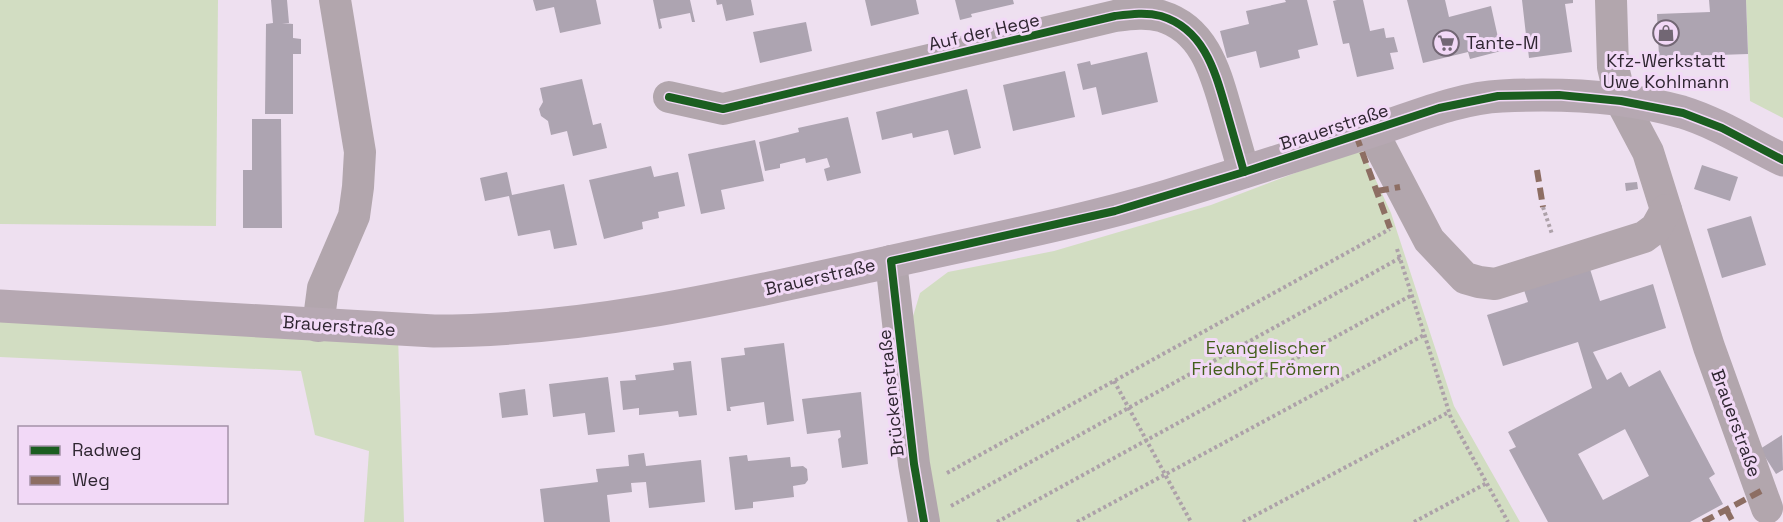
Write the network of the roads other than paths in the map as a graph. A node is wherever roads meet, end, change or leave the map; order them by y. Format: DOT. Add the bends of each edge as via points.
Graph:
graph roads {
  1 [pos="335,0"];
  2 [pos="1611,0"];
  3 [pos="669,97"];
  4 [pos="1621,101"];
  5 [pos="1372,131"];
  6 [pos="1783,160"];
  7 [pos="1244,172"];
  8 [pos="1666,210"];
  9 [pos="891,261"];
  10 [pos="0,306"];
  11 [pos="318,326"];
  12 [pos="1767,508"];
  13 [pos="924,522"];
  1 -- 11 [label="street" via="360,152 354,216 323,288"];
  2 -- 4 [label="street, Brauerstraße" via="1613,67"];
  3 -- 7 [label="street, Auf der Hege" via="723,109 1140,13 1178,24 1206,52"];
  4 -- 5 [label="main road, Brauerstraße" via="1559,95 1498,96 1439,108"];
  4 -- 6 [label="main road, Brauerstraße" via="1683,113 1722,128"];
  4 -- 8 [label="street, Brauerstraße" via="1648,152"];
  5 -- 7 [label="main road, Brauerstraße"];
  5 -- 8 [label="street" via="1429,240 1465,278 1479,282 1495,284 1644,237 1656,228"];
  7 -- 9 [label="main road, Brauerstraße" via="1115,211"];
  8 -- 12 [label="street, Brauerstraße" via="1709,347"];
  9 -- 11 [label="main road, Brauerstraße" via="742,294 539,326 492,331"];
  9 -- 13 [label="street, Brückenstraße"];
  10 -- 11 [label="main road, Brauerstraße"];
}
